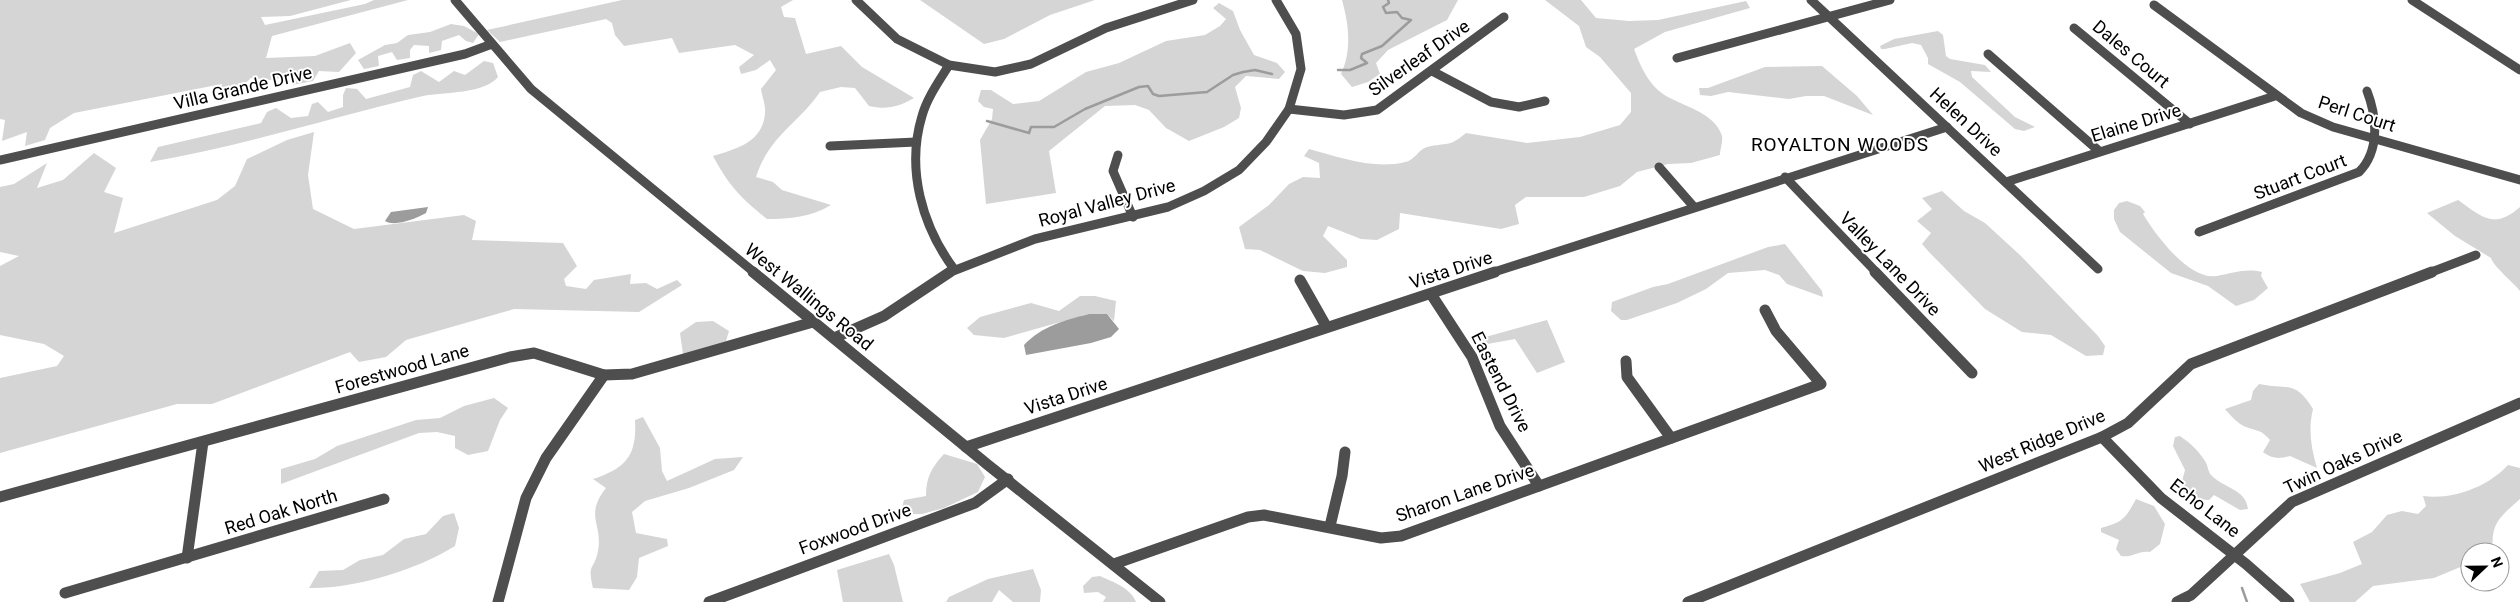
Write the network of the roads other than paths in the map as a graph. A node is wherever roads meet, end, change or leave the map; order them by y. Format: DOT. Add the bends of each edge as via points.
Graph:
graph roads {
  1 [pos="455,0"];
  2 [pos="856,0"];
  3 [pos="1193,0"];
  4 [pos="1276,0"];
  5 [pos="1811,0"];
  6 [pos="1890,0"];
  7 [pos="2412,0"];
  8 [pos="2154,5"];
  9 [pos="1504,17"];
  10 [pos="1830,17"];
  11 [pos="2074,28"];
  12 [pos="492,44"];
  13 [pos="1988,54"];
  14 [pos="1677,58"];
  15 [pos="949,65"];
  16 [pos="2520,70"];
  17 [pos="1432,71"];
  18 [pos="2366,91"];
  19 [pos="2275,96"];
  20 [pos="1545,101"];
  21 [pos="1290,109"];
  22 [pos="2190,124"];
  23 [pos="1947,127"];
  24 [pos="2373,138"];
  25 [pos="916,142"];
  26 [pos="830,146"];
  27 [pos="2099,151"];
  28 [pos="1118,155"];
  29 [pos="0,160"];
  30 [pos="1659,167"];
  31 [pos="1785,178"];
  32 [pos="2520,180"];
  33 [pos="2006,182"];
  34 [pos="1694,207"];
  35 [pos="1133,217"];
  36 [pos="2199,232"];
  37 [pos="2476,254"];
  38 [pos="2098,269"];
  39 [pos="954,270"];
  40 [pos="1300,280"];
  41 [pos="1431,294"];
  42 [pos="1765,310"];
  43 [pos="812,322"];
  44 [pos="1326,326"];
  45 [pos="834,338"];
  46 [pos="1626,361"];
  47 [pos="1972,373"];
  48 [pos="604,375"];
  49 [pos="2520,403"];
  50 [pos="2102,437"];
  51 [pos="1671,438"];
  52 [pos="204,442"];
  53 [pos="966,447"];
  54 [pos="1345,452"];
  55 [pos="1008,480"];
  56 [pos="1539,486"];
  57 [pos="0,497"];
  58 [pos="384,499"];
  59 [pos="1330,526"];
  60 [pos="2235,554"];
  61 [pos="187,558"];
  62 [pos="1114,564"];
  63 [pos="65,593"];
  64 [pos="498,602"];
  65 [pos="709,602"];
  66 [pos="1160,602"];
  67 [pos="1688,602"];
  68 [pos="2176,602"];
  69 [pos="2289,602"];
  1 -- 12 [label="street, West Wallings Road"];
  2 -- 15 [label="street" via="897,39"];
  3 -- 15 [label="street" via="1106,28 1031,64 995,72"];
  4 -- 21 [label="street, Royal Valley Drive" via="1296,34 1301,68"];
  5 -- 10 [label="street, Helen Drive"];
  6 -- 10 [label="street"];
  7 -- 16 [label="street"];
  8 -- 19 [label="street, Perl Court"];
  9 -- 17 [label="street, Silverleaf Drive"];
  10 -- 14 [label="street"];
  10 -- 23 [label="street, Helen Drive"];
  11 -- 22 [label="street, Dales Court"];
  12 -- 29 [label="street, Villa Grande Drive" via="466,54"];
  12 -- 43 [label="street, West Wallings Road" via="531,89"];
  13 -- 27 [label="street"];
  15 -- 25 [label="street" via="933,90"];
  17 -- 20 [label="street" via="1491,102 1519,108"];
  17 -- 21 [label="street, Silverleaf Drive" via="1377,110 1359,115 1332,116"];
  18 -- 24 [label="street, Stuart Court" via="2371,100"];
  19 -- 22 [label="street, Elaine Drive"];
  19 -- 24 [label="street, Perl Court" via="2301,113 2333,127"];
  21 -- 35 [label="street, Royal Valley Drive" via="1266,142 1239,170 1177,203"];
  22 -- 27 [label="street, Elaine Drive"];
  23 -- 31 [label="street, Vista Drive"];
  23 -- 33 [label="street, Helen Drive"];
  24 -- 32 [label="street, Perl Court"];
  24 -- 36 [label="street, Stuart Court" via="2369,161 2359,172"];
  25 -- 26 [label="street"];
  25 -- 39 [label="street" via="918,185 928,224"];
  27 -- 33 [label="street, Elaine Drive"];
  28 -- 35 [label="street" via="1113,171"];
  30 -- 34 [label="street"];
  31 -- 34 [label="street, Vista Drive"];
  31 -- 47 [label="street, Valley Lane Drive"];
  33 -- 38 [label="street, Helen Drive"];
  34 -- 41 [label="street, Vista Drive"];
  35 -- 39 [label="street, Royal Valley Drive" via="1036,239"];
  37 -- 50 [label="street, West Ridge Drive" via="2191,364 2128,423"];
  39 -- 45 [label="street, Royal Valley Drive" via="884,316"];
  40 -- 44 [label="street"];
  41 -- 44 [label="street, Vista Drive"];
  41 -- 56 [label="street, Eastend Drive" via="1472,357 1500,426"];
  42 -- 51 [label="street, Sharon Lane Drive" via="1776,330 1821,384"];
  43 -- 45 [label="street, West Wallings Road"];
  43 -- 48 [label="street, Forestwood Lane" via="632,374"];
  44 -- 53 [label="street, Vista Drive"];
  45 -- 53 [label="street, West Wallings Road"];
  46 -- 51 [label="street" via="1626,377"];
  48 -- 52 [label="street, Forestwood Lane" via="534,353 510,357"];
  48 -- 64 [label="street" via="546,458 530,490"];
  49 -- 60 [label="street, Twin Oaks Drive" via="2292,502"];
  50 -- 60 [label="street, Echo Lane" via="2168,505"];
  50 -- 67 [label="street, West Ridge Drive"];
  51 -- 56 [label="street, Sharon Lane Drive"];
  52 -- 57 [label="street, Forestwood Lane"];
  52 -- 61 [label="street"];
  53 -- 55 [label="street, West Wallings Road"];
  54 -- 59 [label="street"];
  55 -- 62 [label="street, West Wallings Road"];
  55 -- 65 [label="street, Foxwood Drive" via="975,503"];
  56 -- 59 [label="street, Sharon Lane Drive" via="1402,536 1381,538"];
  58 -- 61 [label="street, Red Oak North"];
  59 -- 62 [label="street, Sharon Lane Drive" via="1264,515 1248,517"];
  60 -- 68 [label="street, Twin Oaks Drive" via="2191,595"];
  60 -- 69 [label="street, Echo Lane"];
  61 -- 63 [label="street, Red Oak North"];
  62 -- 66 [label="street, West Wallings Road"];
}
